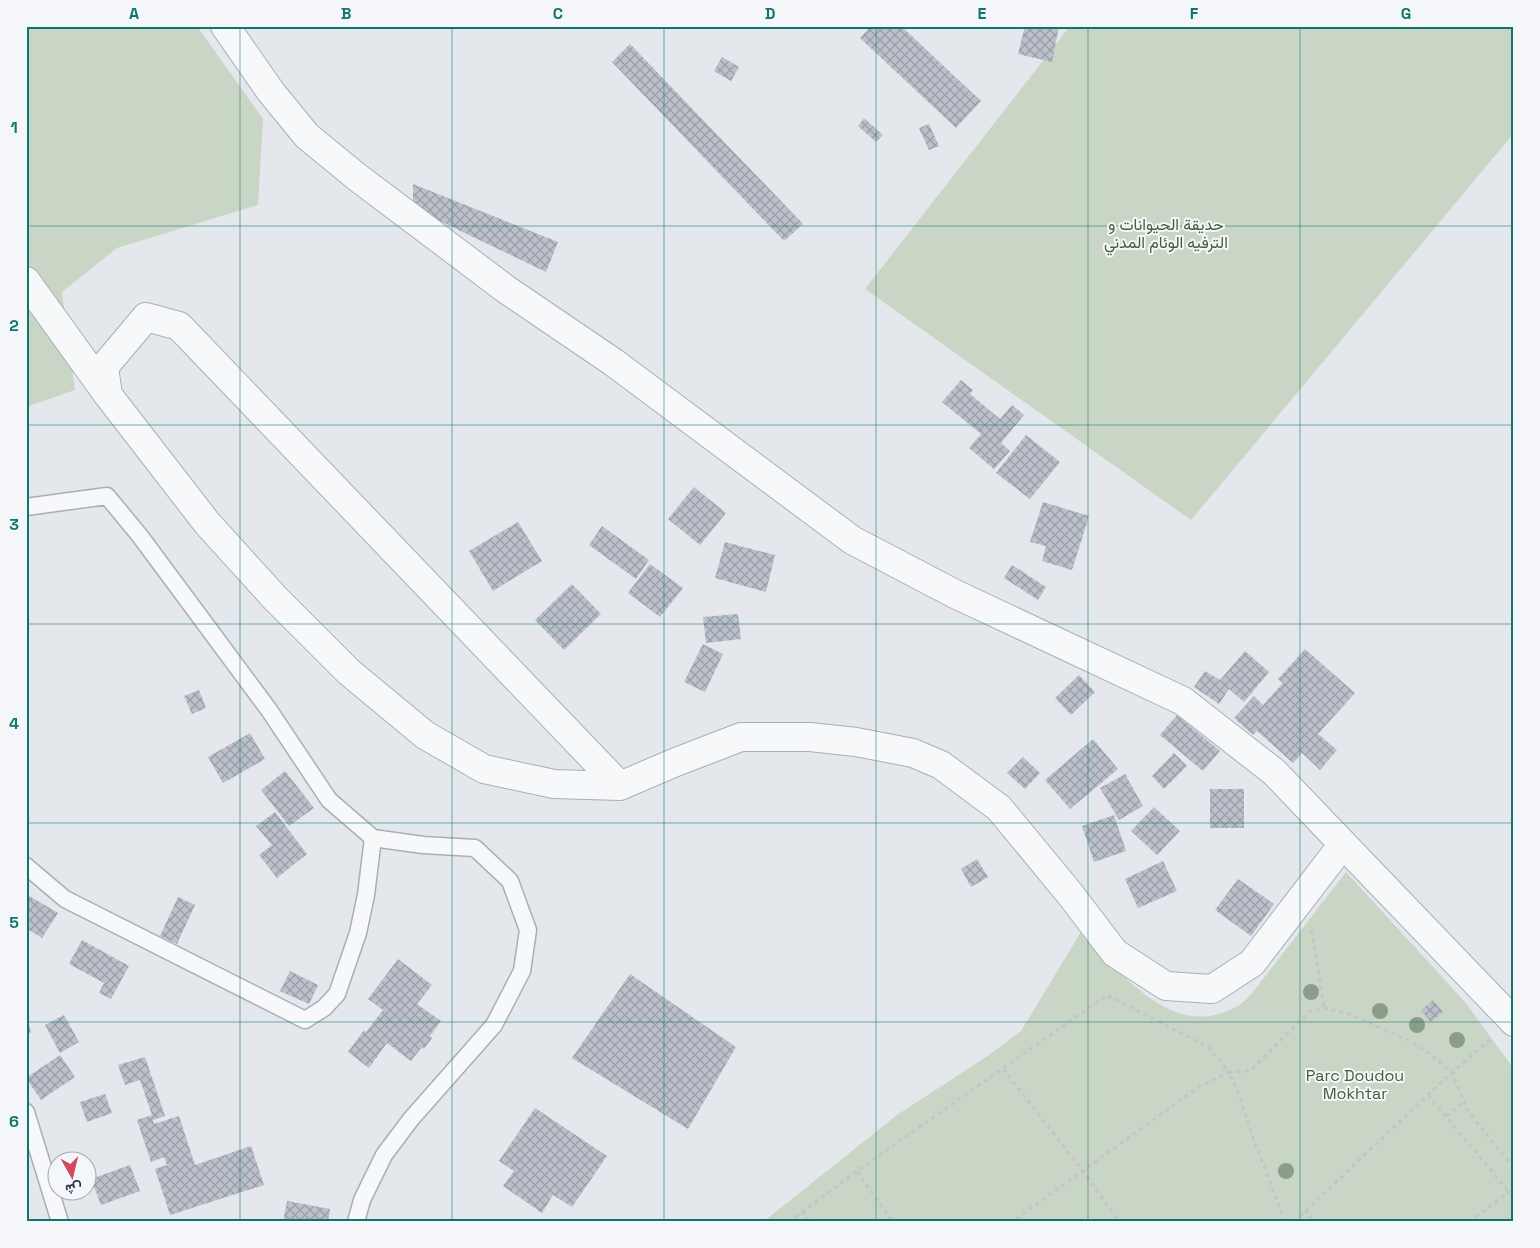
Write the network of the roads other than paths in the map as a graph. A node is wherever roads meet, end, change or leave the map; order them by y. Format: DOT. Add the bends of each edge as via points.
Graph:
graph roads {
  1 [pos="224,26"];
  2 [pos="26,281"];
  3 [pos="108,396"];
  4 [pos="26,506"];
  5 [pos="620,786"];
  6 [pos="373,838"];
  7 [pos="1343,844"];
  8 [pos="26,866"];
  9 [pos="1512,1021"];
  10 [pos="26,1112"];
  11 [pos="60,1222"];
  12 [pos="356,1222"];
  1 -- 7 [label="street" via="307,136 507,290 613,362 852,540 955,594 1183,701 1274,772"];
  2 -- 3 [label="street"];
  3 -- 5 [label="street" via="207,523 276,598 349,672 425,735 484,769 554,784"];
  3 -- 5 [label="street" via="104,368 146,317 179,326"];
  4 -- 6 [label="lane" via="107,496 269,710 329,800"];
  5 -- 7 [label="street" via="741,737 810,736 913,753 941,765 999,808 1115,952 1166,986 1212,989 1252,963"];
  6 -- 8 [label="lane" via="358,933 337,994 324,1008 305,1020 65,899"];
  6 -- 12 [label="lane" via="475,848 510,881 528,930 522,971 494,1025 411,1118 384,1155 362,1200"];
  7 -- 9 [label="street"];
  10 -- 11 [label="lane"];
}
